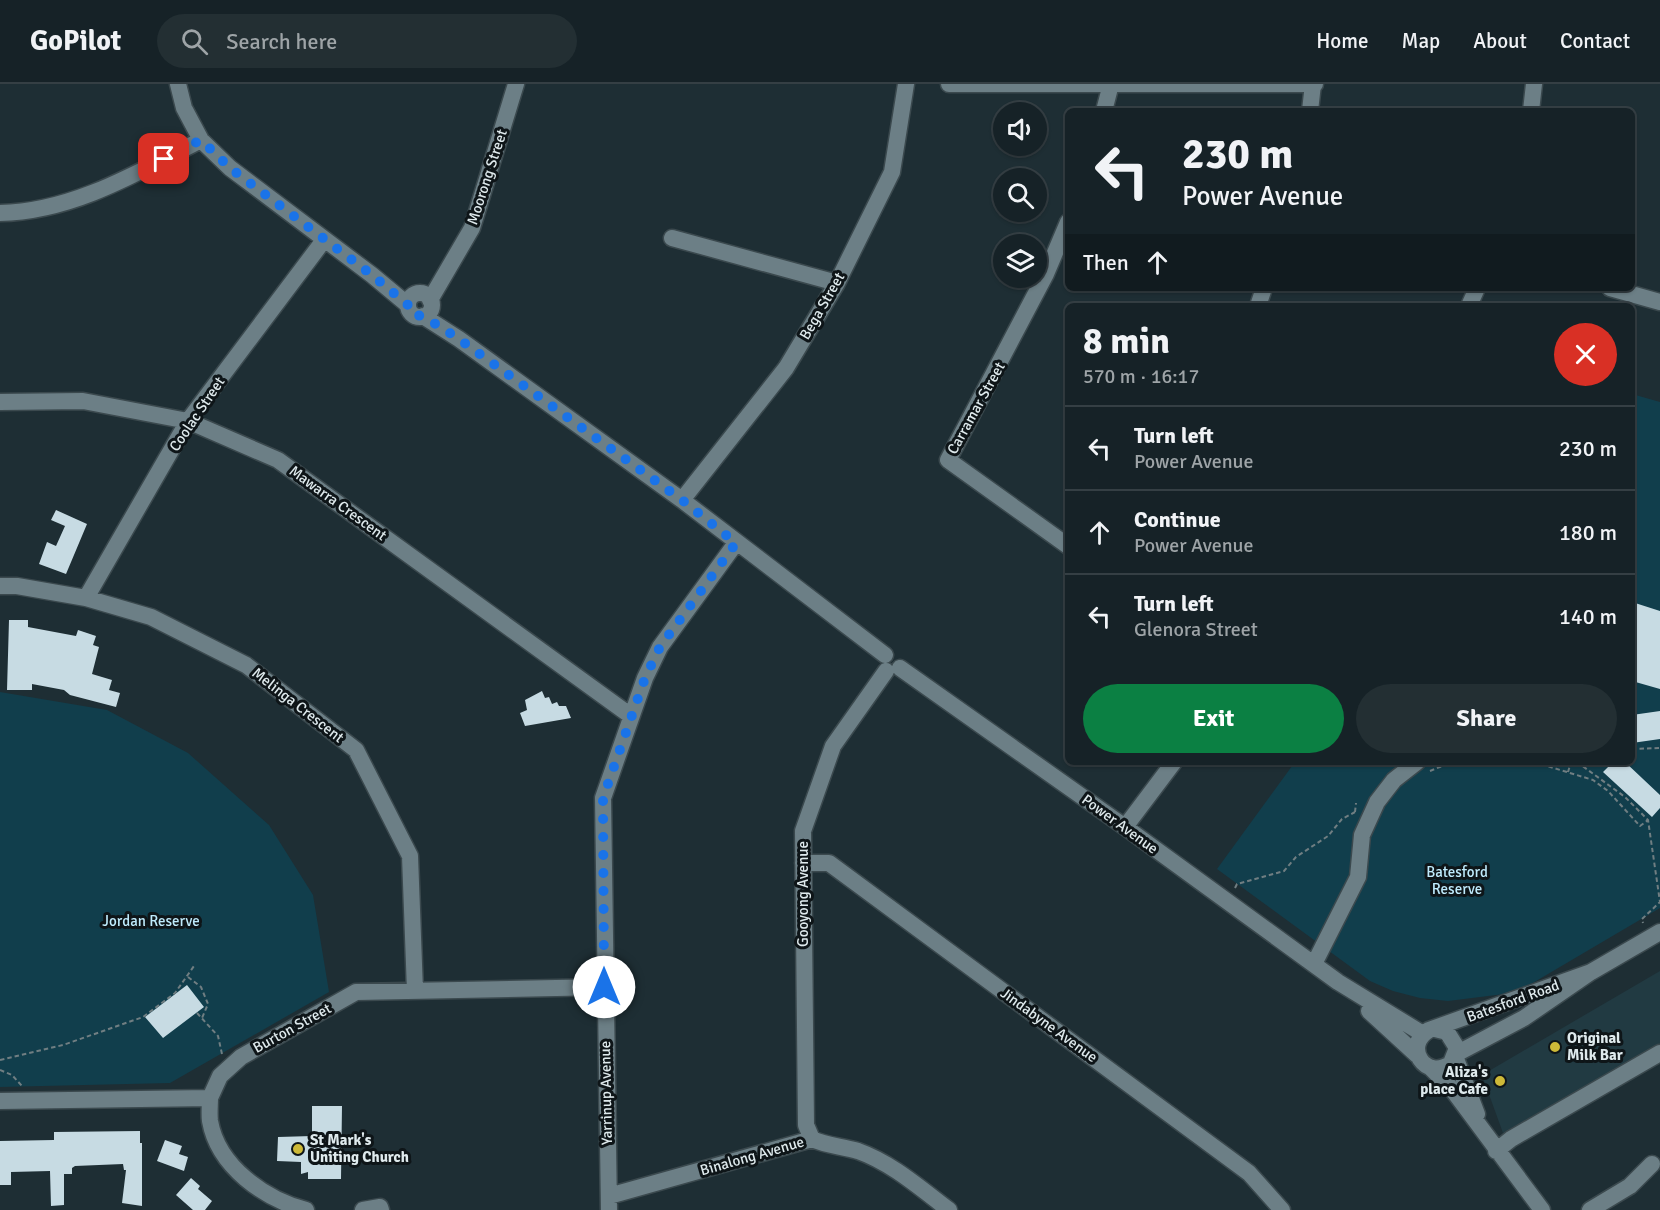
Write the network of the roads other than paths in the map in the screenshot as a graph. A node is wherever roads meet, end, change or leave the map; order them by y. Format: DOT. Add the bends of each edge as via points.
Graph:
graph roads {
  1 [pos="178,84"];
  2 [pos="516,84"];
  3 [pos="906,84"];
  4 [pos="949,84"];
  5 [pos="1111,84"];
  6 [pos="1314,84"];
  7 [pos="1534,84"];
  8 [pos="981,85"];
  9 [pos="1105,108"];
  10 [pos="1310,108"];
  11 [pos="1531,108"];
  12 [pos="201,140"];
  13 [pos="0,213"];
  14 [pos="1065,229"];
  15 [pos="672,238"];
  16 [pos="324,240"];
  17 [pos="837,283"];
  18 [pos="1621,291"];
  19 [pos="421,302"];
  20 [pos="1660,302"];
  21 [pos="0,402"];
  22 [pos="188,421"];
  23 [pos="682,500"];
  24 [pos="736,543"];
  25 [pos="1065,544"];
  26 [pos="0,586"];
  27 [pos="86,598"];
  28 [pos="890,665"];
  29 [pos="631,716"];
  30 [pos="1172,765"];
  31 [pos="1422,767"];
  32 [pos="1125,827"];
  33 [pos="803,863"];
  34 [pos="1655,935"];
  35 [pos="1314,964"];
  36 [pos="1591,972"];
  37 [pos="1338,982"];
  38 [pos="604,987"];
  39 [pos="415,991"];
  40 [pos="1429,1031"];
  41 [pos="1660,1053"];
  42 [pos="1417,1055"];
  43 [pos="1455,1055"];
  44 [pos="1431,1068"];
  45 [pos="210,1098"];
  46 [pos="0,1101"];
  47 [pos="812,1138"];
  48 [pos="1491,1145"];
  49 [pos="1652,1164"];
  50 [pos="609,1203"];
  51 [pos="306,1210"];
  52 [pos="363,1210"];
  53 [pos="381,1210"];
  54 [pos="950,1210"];
  55 [pos="1282,1210"];
  56 [pos="1542,1210"];
  57 [pos="1590,1210"];
  1 -- 12 [label="street, Power Avenue" via="184,108"];
  2 -- 19 [label="street, Moorong Street" via="472,228"];
  3 -- 17 [label="street, Bega Street" via="892,172"];
  4 -- 8 [label="street"];
  5 -- 6 [label="street"];
  5 -- 8 [label="street"];
  5 -- 9 [label="street"];
  6 -- 10 [label="street"];
  7 -- 11 [label="street"];
  12 -- 13 [label="street" via="75,200"];
  12 -- 16 [label="street, Power Avenue" via="230,168"];
  14 -- 25 [label="street, Carramar Street" via="1046,274 948,460"];
  15 -- 17 [label="street"];
  16 -- 19 [label="street, Power Avenue" via="372,275"];
  16 -- 22 [label="street, Coolac Street"];
  17 -- 23 [label="street, Bega Street" via="786,368"];
  18 -- 20 [label="street"];
  19 -- 23 [label="street, Power Avenue" via="459,339"];
  21 -- 22 [label="street, Mawarra Crescent" via="83,401"];
  22 -- 27 [label="street, Coolac Street"];
  22 -- 29 [label="street, Mawarra Crescent" via="278,460"];
  23 -- 24 [label="street, Power Avenue"];
  24 -- 28 [label="street, Power Avenue"];
  24 -- 29 [label="street, Yarrinup Avenue" via="660,647"];
  26 -- 27 [label="street, Melinga Crescent"];
  27 -- 39 [label="street, Melinga Crescent" via="152,617 246,665 356,750 410,856"];
  28 -- 32 [label="street, Power Avenue"];
  28 -- 33 [label="street, Gooyong Avenue" via="833,746 803,831"];
  29 -- 38 [label="street, Yarrinup Avenue" via="603,798"];
  30 -- 32 [label="street"];
  31 -- 35 [label="street" via="1394,780 1363,814 1358,877"];
  32 -- 35 [label="street, Power Avenue"];
  33 -- 47 [label="street, Gooyong Avenue" via="806,1125"];
  33 -- 55 [label="street, Jindabyne Avenue" via="829,863 1249,1173"];
  34 -- 36 [label="street, Batesford Road"];
  35 -- 37 [label="street, Power Avenue"];
  36 -- 40 [label="street, Batesford Road"];
  36 -- 43 [label="street, Batesford Road" via="1524,1018"];
  37 -- 40 [label="street, Power Avenue"];
  37 -- 42 [label="street, Power Avenue"];
  38 -- 39 [label="street, Burton Street"];
  38 -- 50 [label="street, Yarrinup Avenue"];
  39 -- 45 [label="street, Burton Street" via="356,992 241,1057 220,1076"];
  40 -- 42 [label="street" via="1418,1040"];
  40 -- 43 [label="street" via="1452,1036"];
  41 -- 48 [label="street" via="1511,1139"];
  42 -- 44 [label="street"];
  43 -- 44 [label="street" via="1445,1067"];
  43 -- 48 [label="street"];
  44 -- 48 [label="street" via="1452,1089"];
  45 -- 46 [label="street"];
  45 -- 51 [label="street" via="210,1122 219,1146 236,1169 262,1191"];
  47 -- 50 [label="street, Binalong Avenue"];
  47 -- 54 [label="street, Binalong Avenue" via="889,1165"];
  48 -- 56 [label="street"];
  49 -- 57 [label="street" via="1630,1186"];
  52 -- 53 [label="street"];
}
